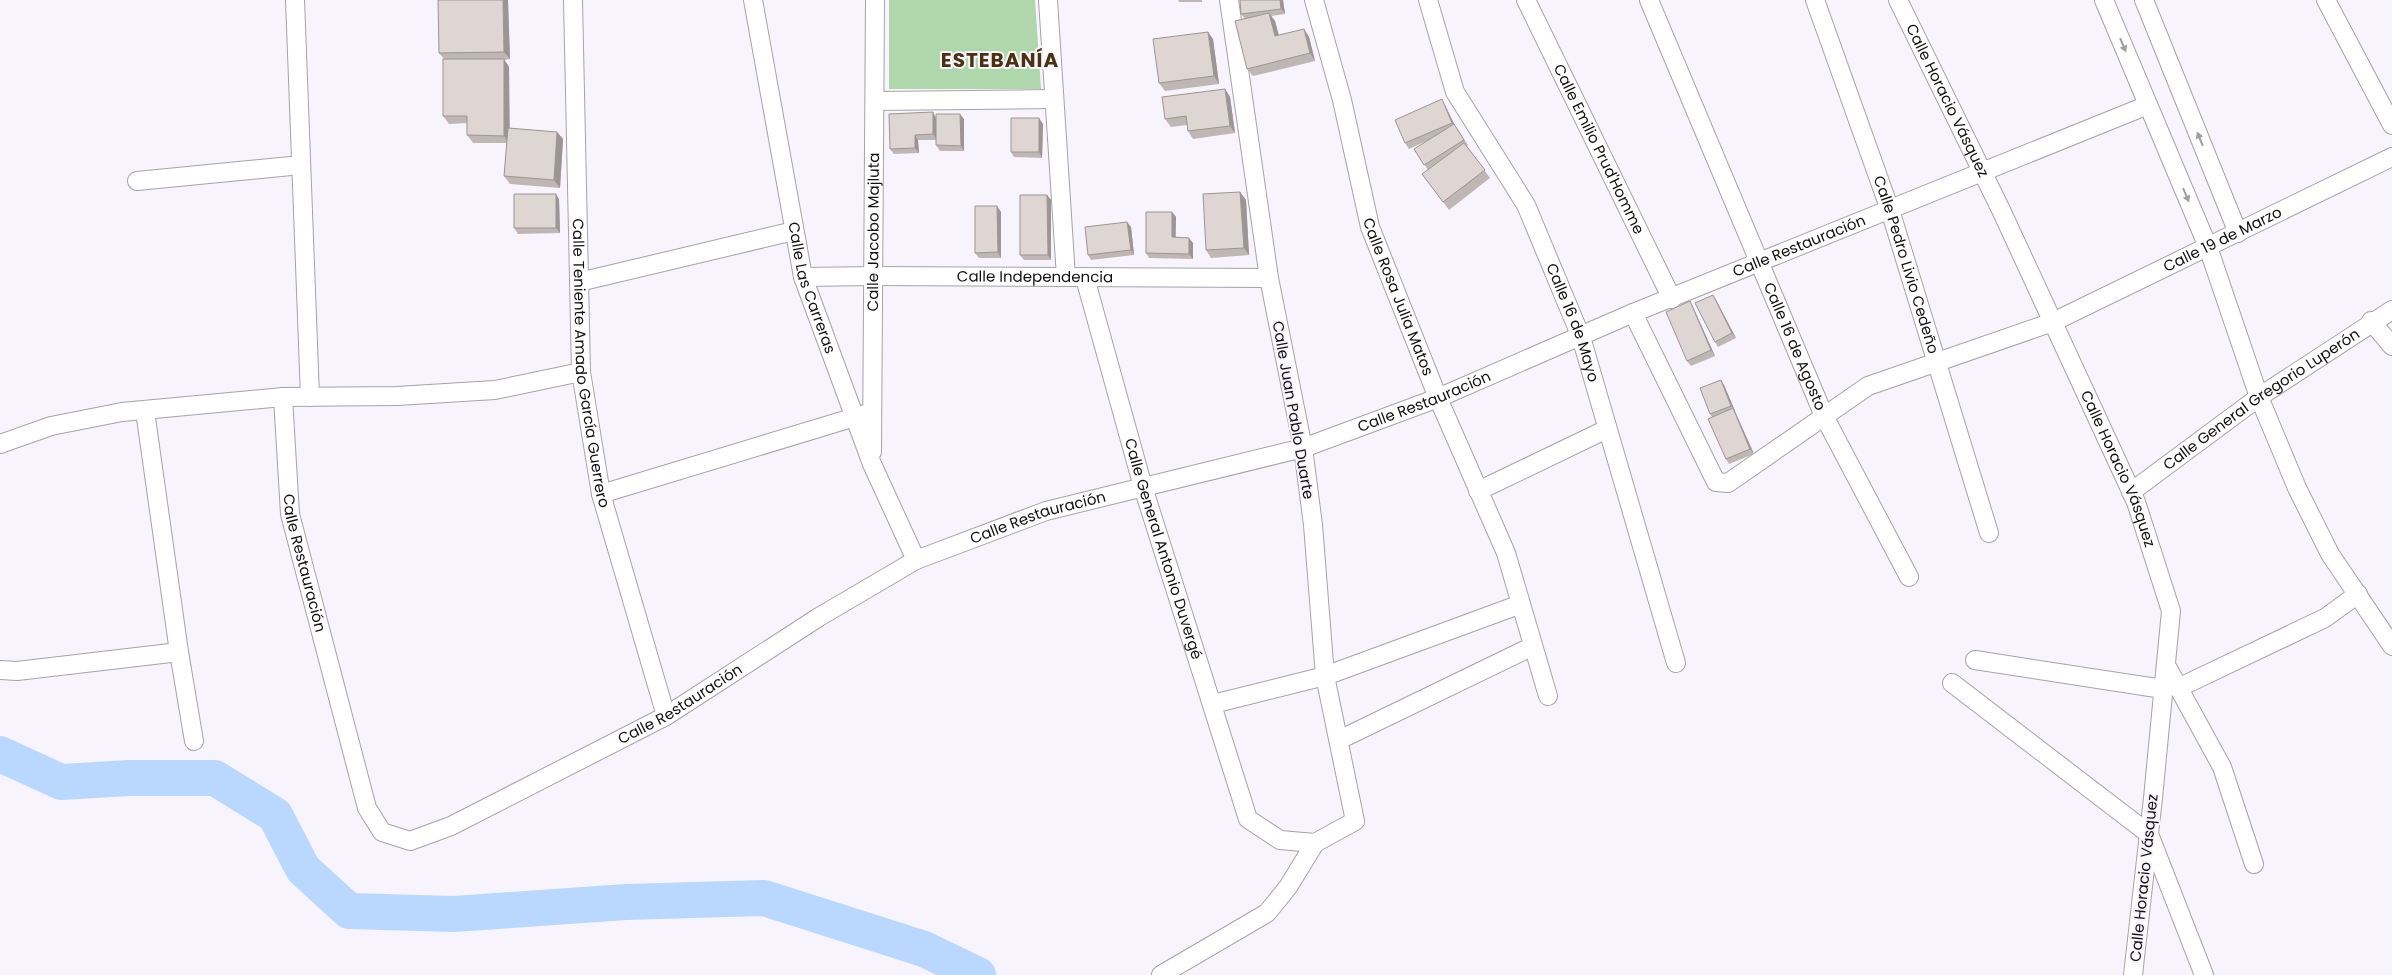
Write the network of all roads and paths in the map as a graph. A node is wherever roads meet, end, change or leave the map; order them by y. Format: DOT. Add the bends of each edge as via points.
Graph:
graph roads {
  1 [pos="295,0"];
  2 [pos="573,0"];
  3 [pos="753,0"];
  4 [pos="875,0"];
  5 [pos="1048,0"];
  6 [pos="1229,0"];
  7 [pos="1314,0"];
  8 [pos="1428,0"];
  9 [pos="1526,0"];
  10 [pos="1649,0"];
  11 [pos="1815,0"];
  12 [pos="1898,0"];
  13 [pos="2104,0"];
  14 [pos="2144,0"];
  15 [pos="2326,0"];
  16 [pos="1053,99"];
  17 [pos="875,101"];
  18 [pos="2148,105"];
  19 [pos="2392,125"];
  20 [pos="2392,157"];
  21 [pos="301,165"];
  22 [pos="1983,172"];
  23 [pos="137,181"];
  24 [pos="1890,210"];
  25 [pos="794,231"];
  26 [pos="2238,233"];
  27 [pos="2208,247"];
  28 [pos="1761,263"];
  29 [pos="874,276"];
  30 [pos="803,277"];
  31 [pos="1066,277"];
  32 [pos="1085,278"];
  33 [pos="1269,278"];
  34 [pos="579,282"];
  35 [pos="1672,299"];
  36 [pos="2392,310"];
  37 [pos="1633,313"];
  38 [pos="2371,321"];
  39 [pos="2053,322"];
  40 [pos="1581,337"];
  41 [pos="2392,346"];
  42 [pos="1937,364"];
  43 [pos="581,372"];
  44 [pos="283,397"];
  45 [pos="310,397"];
  46 [pos="2260,397"];
  47 [pos="1438,398"];
  48 [pos="145,410"];
  49 [pos="873,411"];
  50 [pos="1824,416"];
  51 [pos="854,417"];
  52 [pos="1607,429"];
  53 [pos="0,444"];
  54 [pos="1303,448"];
  55 [pos="872,464"];
  56 [pos="1144,487"];
  57 [pos="1478,491"];
  58 [pos="2131,492"];
  59 [pos="601,494"];
  60 [pos="1989,532"];
  61 [pos="916,560"];
  62 [pos="1909,577"];
  63 [pos="2358,594"];
  64 [pos="1521,604"];
  65 [pos="1533,646"];
  66 [pos="2392,646"];
  67 [pos="179,652"];
  68 [pos="1975,660"];
  69 [pos="1676,663"];
  70 [pos="0,670"];
  71 [pos="1326,676"];
  72 [pos="1952,683"];
  73 [pos="2171,688"];
  74 [pos="1548,696"];
  75 [pos="1213,704"];
  76 [pos="666,716"];
  77 [pos="1339,740"];
  78 [pos="194,741"];
  79 [pos="2149,834"];
  80 [pos="1314,843"];
  81 [pos="2254,864"];
  82 [pos="1161,975"];
  83 [pos="2133,975"];
  84 [pos="2204,975"];
  1 -- 21 [label="street"];
  2 -- 34 [label="street, Calle Teniente Amado García Guerrero"];
  3 -- 25 [label="street, Calle Las Carreras"];
  4 -- 17 [label="street, Calle Jacobo Majluta"];
  5 -- 16 [label="street"];
  6 -- 33 [label="street, Calle Juan Pablo Duarte"];
  7 -- 47 [label="street, Calle Rosa Julia Matos" via="1342,100 1370,227"];
  8 -- 40 [label="street, Calle 16 de Mayo" via="1455,92 1526,205"];
  9 -- 35 [label="street, Calle Emilio Prud'Homme"];
  10 -- 28 [label="street, Calle 16 de Agosto"];
  11 -- 24 [label="street, Calle Pedro Livio Cedeño"];
  12 -- 22 [label="street, Calle Horacio Vásquez"];
  13 -- 18 [label="street, one-way"];
  26 -- 14 [label="street, one-way"];
  15 -- 19 [label="street"];
  16 -- 17 [label="street"];
  16 -- 31 [label="street"];
  17 -- 29 [label="street, Calle Jacobo Majluta"];
  18 -- 22 [label="street, Calle Restauración"];
  18 -- 27 [label="street, one-way"];
  20 -- 26 [label="street, Calle 19 de Marzo"];
  21 -- 23 [label="street"];
  21 -- 45 [label="street"];
  22 -- 24 [label="street, Calle Restauración"];
  22 -- 39 [label="street, Calle Horacio Vásquez"];
  24 -- 28 [label="street, Calle Restauración"];
  24 -- 42 [label="street, Calle Pedro Livio Cedeño"];
  25 -- 30 [label="street, Calle Las Carreras"];
  25 -- 34 [label="street"];
  26 -- 27 [label="street, Calle 19 de Marzo"];
  27 -- 39 [label="street, Calle 19 de Marzo"];
  27 -- 46 [label="street"];
  28 -- 35 [label="street, Calle Restauración"];
  28 -- 50 [label="street, Calle 16 de Agosto"];
  29 -- 30 [label="street, Calle Independencia"];
  29 -- 31 [label="street, Calle Independencia"];
  29 -- 49 [label="street, Calle Jacobo Majluta"];
  30 -- 51 [label="street, Calle Las Carreras"];
  31 -- 32 [label="street, Calle Independencia"];
  32 -- 33 [label="street, Calle Independencia"];
  32 -- 56 [label="street, Calle General Antonio Duvergé"];
  33 -- 54 [label="street, Calle Juan Pablo Duarte"];
  34 -- 43 [label="street, Calle Teniente Amado García Guerrero"];
  35 -- 37 [label="street, Calle Restauración"];
  36 -- 38 [label="street, Calle General Gregorio Luperón"];
  37 -- 40 [label="street, Calle Restauración"];
  37 -- 50 [label="street, Calle 19 de Marzo" via="1716,482 1728,483"];
  38 -- 41 [label="street"];
  38 -- 46 [label="street, Calle General Gregorio Luperón"];
  39 -- 42 [label="street, Calle 19 de Marzo"];
  39 -- 58 [label="street, Calle Horacio Vásquez"];
  40 -- 47 [label="street, Calle Restauración"];
  40 -- 52 [label="street, Calle 16 de Mayo"];
  42 -- 50 [label="street, Calle 19 de Marzo" via="1868,386"];
  42 -- 60 [label="street, Calle Pedro Livio Cedeño"];
  43 -- 45 [label="street" via="495,390"];
  43 -- 59 [label="street, Calle Teniente Amado García Guerrero"];
  44 -- 45 [label="street"];
  44 -- 48 [label="street"];
  44 -- 76 [label="street, Calle Restauración" via="290,514 367,808 382,832 410,841 451,826"];
  46 -- 58 [label="street, Calle General Gregorio Luperón"];
  46 -- 63 [label="street" via="2297,488 2330,554"];
  47 -- 54 [label="street, Calle Restauración"];
  47 -- 57 [label="street, Calle Rosa Julia Matos"];
  48 -- 53 [label="street" via="52,426"];
  48 -- 67 [label="street"];
  49 -- 51 [label="street"];
  49 -- 55 [label="street, Calle Jacobo Majluta"];
  50 -- 62 [label="street, Calle 16 de Agosto"];
  51 -- 55 [label="street, Calle Las Carreras"];
  51 -- 59 [label="street"];
  52 -- 57 [label="street"];
  52 -- 69 [label="street, Calle 16 de Mayo"];
  54 -- 56 [label="street, Calle Restauración"];
  54 -- 71 [label="street, Calle Juan Pablo Duarte"];
  55 -- 61 [label="street, Calle Las Carreras"];
  56 -- 61 [label="street, Calle Restauración" via="1046,510"];
  56 -- 75 [label="street, Calle General Antonio Duvergé"];
  57 -- 64 [label="street, Calle Rosa Julia Matos" via="1506,553"];
  58 -- 73 [label="street, Calle Horacio Vásquez" via="2171,611 2166,665"];
  59 -- 76 [label="street, Calle Teniente Amado García Guerrero"];
  61 -- 76 [label="street, Calle Restauración" via="819,617"];
  63 -- 66 [label="street"];
  63 -- 73 [label="street" via="2325,618"];
  64 -- 65 [label="street, Calle Rosa Julia Matos"];
  64 -- 71 [label="street"];
  65 -- 74 [label="street, Calle Rosa Julia Matos"];
  65 -- 77 [label="street"];
  67 -- 70 [label="street"];
  67 -- 78 [label="street"];
  68 -- 73 [label="street"];
  71 -- 75 [label="street"];
  71 -- 77 [label="street, Calle Juan Pablo Duarte"];
  72 -- 79 [label="street"];
  73 -- 79 [label="street, Calle Horacio Vásquez"];
  73 -- 81 [label="street" via="2222,767"];
  75 -- 80 [label="street, Calle General Antonio Duvergé" via="1248,819 1280,840"];
  77 -- 80 [label="street, Calle Juan Pablo Duarte" via="1355,821"];
  79 -- 83 [label="street, Calle Horacio Vásquez"];
  79 -- 84 [label="street"];
  80 -- 82 [label="street" via="1288,887 1267,913"];
}
